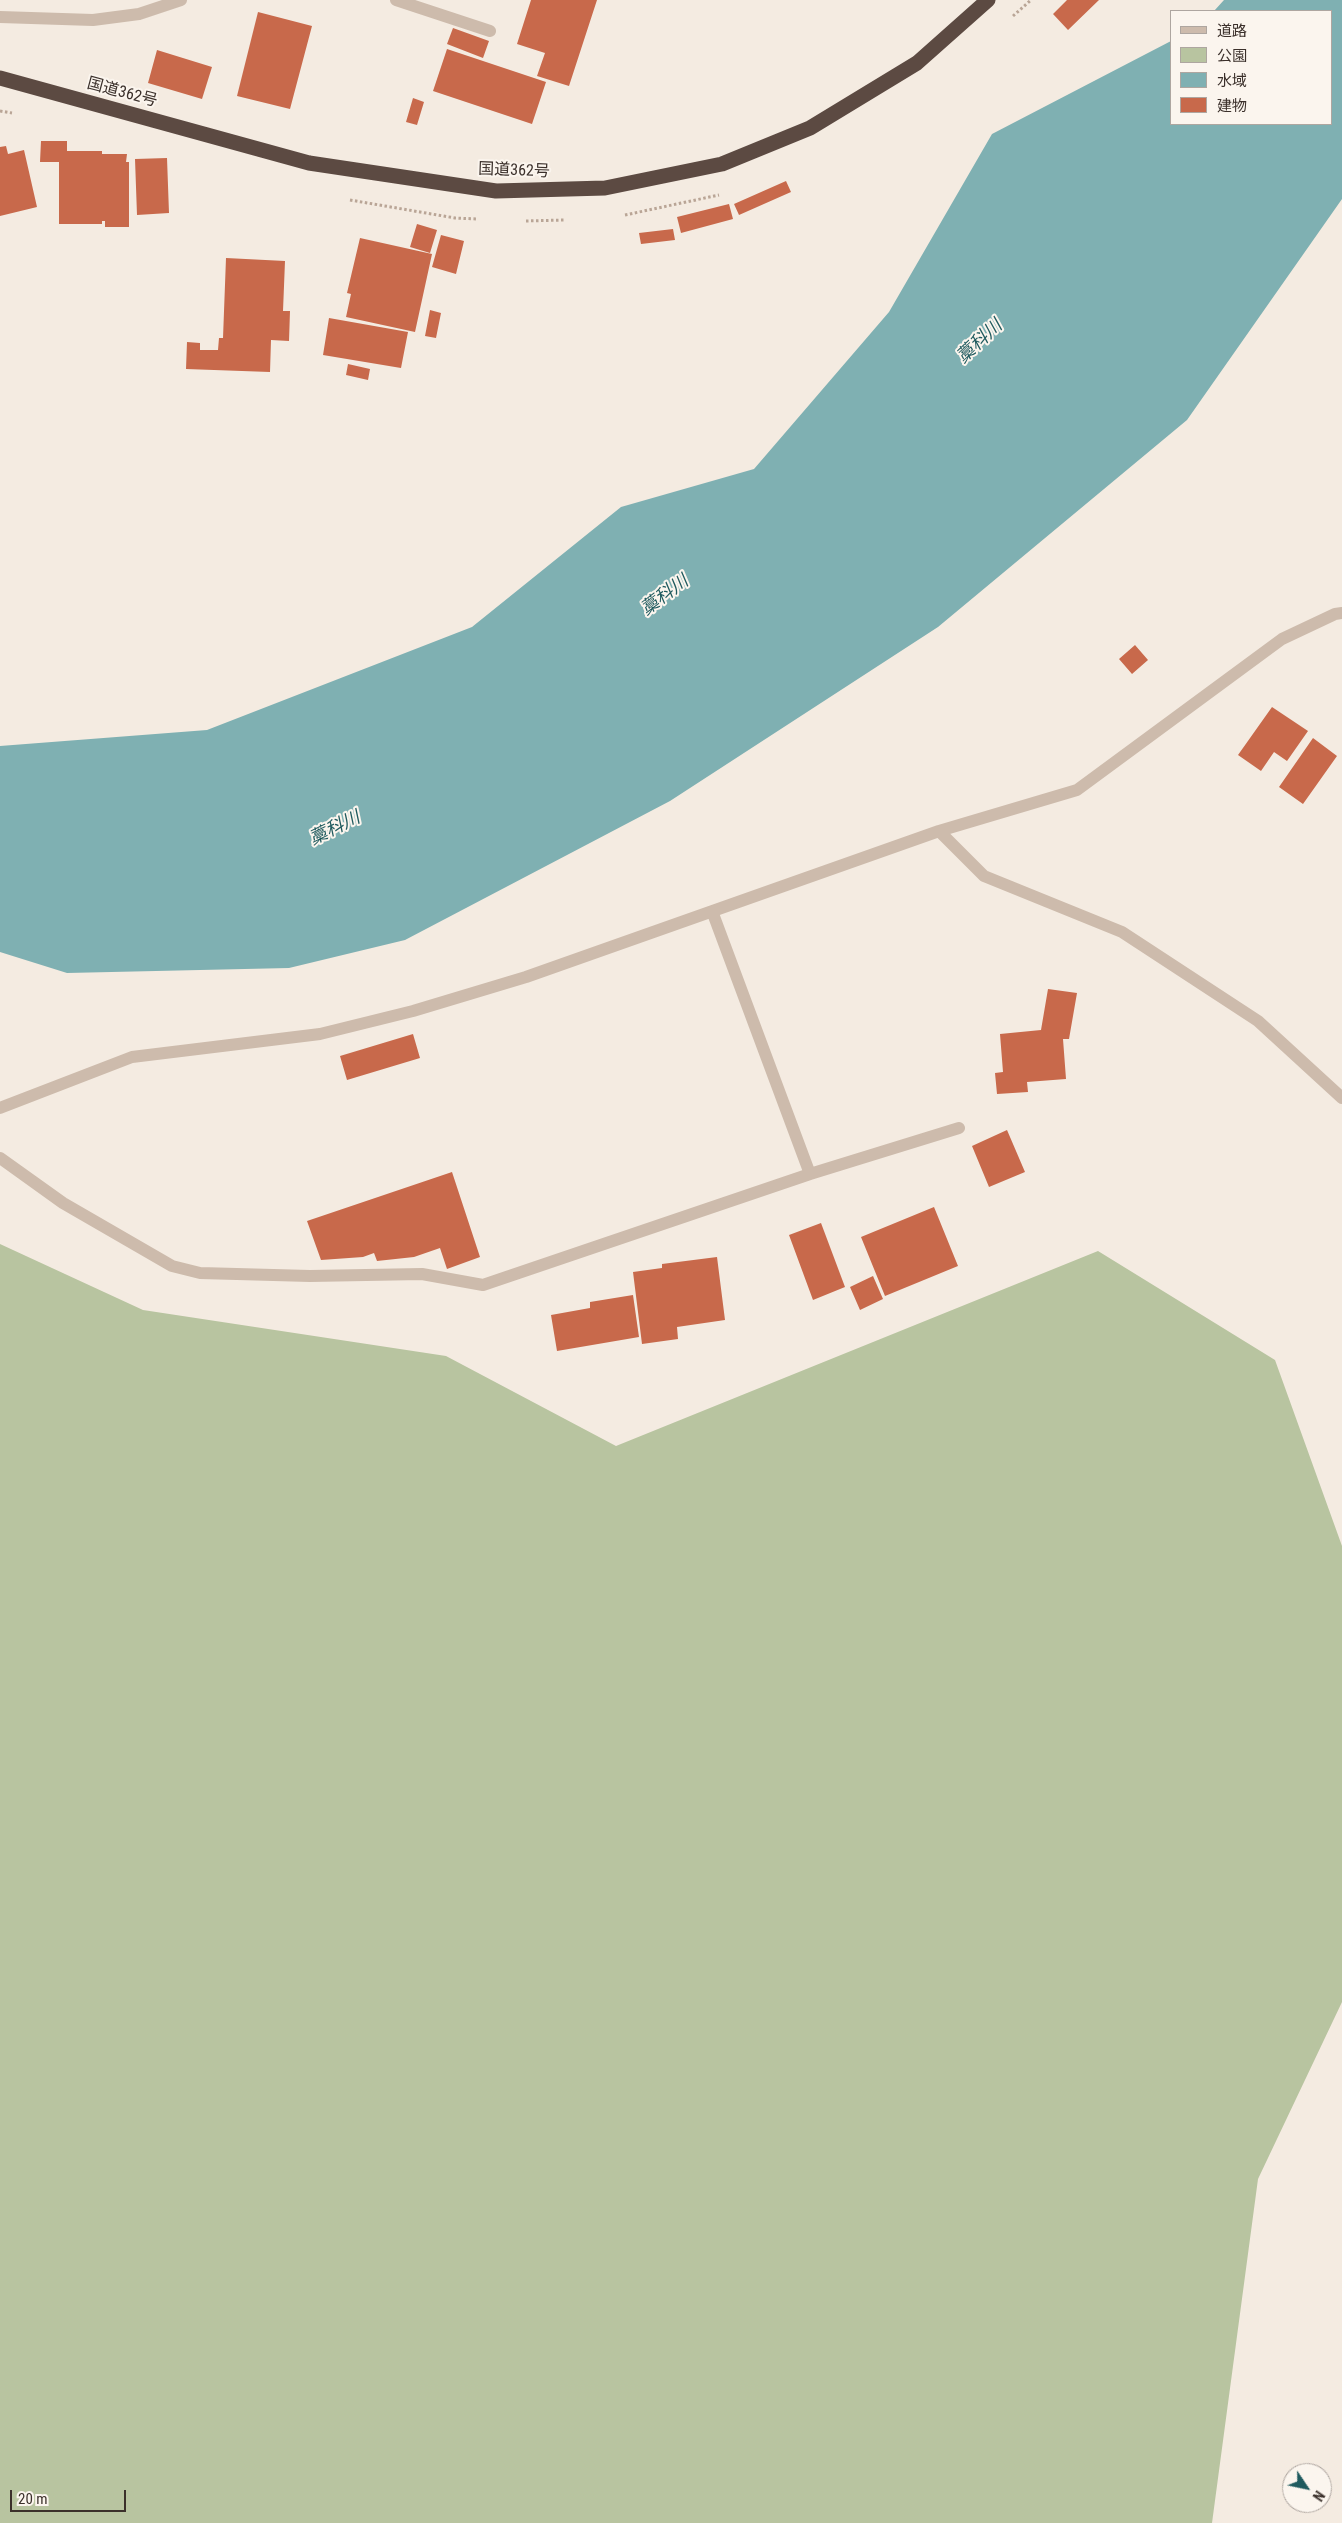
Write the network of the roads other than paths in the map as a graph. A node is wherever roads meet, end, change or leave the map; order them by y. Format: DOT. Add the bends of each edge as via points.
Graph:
graph roads {
  1 [pos="181,0"];
  2 [pos="396,0"];
  3 [pos="988,0"];
  4 [pos="0,17"];
  5 [pos="490,31"];
  6 [pos="0,78"];
  7 [pos="1342,613"];
  8 [pos="939,831"];
  9 [pos="712,911"];
  10 [pos="1342,1098"];
  11 [pos="0,1108"];
  12 [pos="959,1128"];
  13 [pos="0,1158"];
  14 [pos="810,1174"];
  1 -- 4 [label="street" via="139,14 93,20"];
  2 -- 5 [label="street"];
  3 -- 6 [label="highway, 国道362号" via="917,63 810,128 722,164 605,188 496,191 309,163"];
  7 -- 8 [label="street" via="1282,639 1077,790"];
  8 -- 9 [label="street"];
  8 -- 10 [label="street" via="984,876 1122,932 1258,1021"];
  9 -- 11 [label="street" via="526,977 413,1011 320,1034 132,1057"];
  9 -- 14 [label="street"];
  12 -- 14 [label="street"];
  13 -- 14 [label="street" via="63,1203 172,1266 200,1273 310,1276 422,1274 483,1285"];
}
